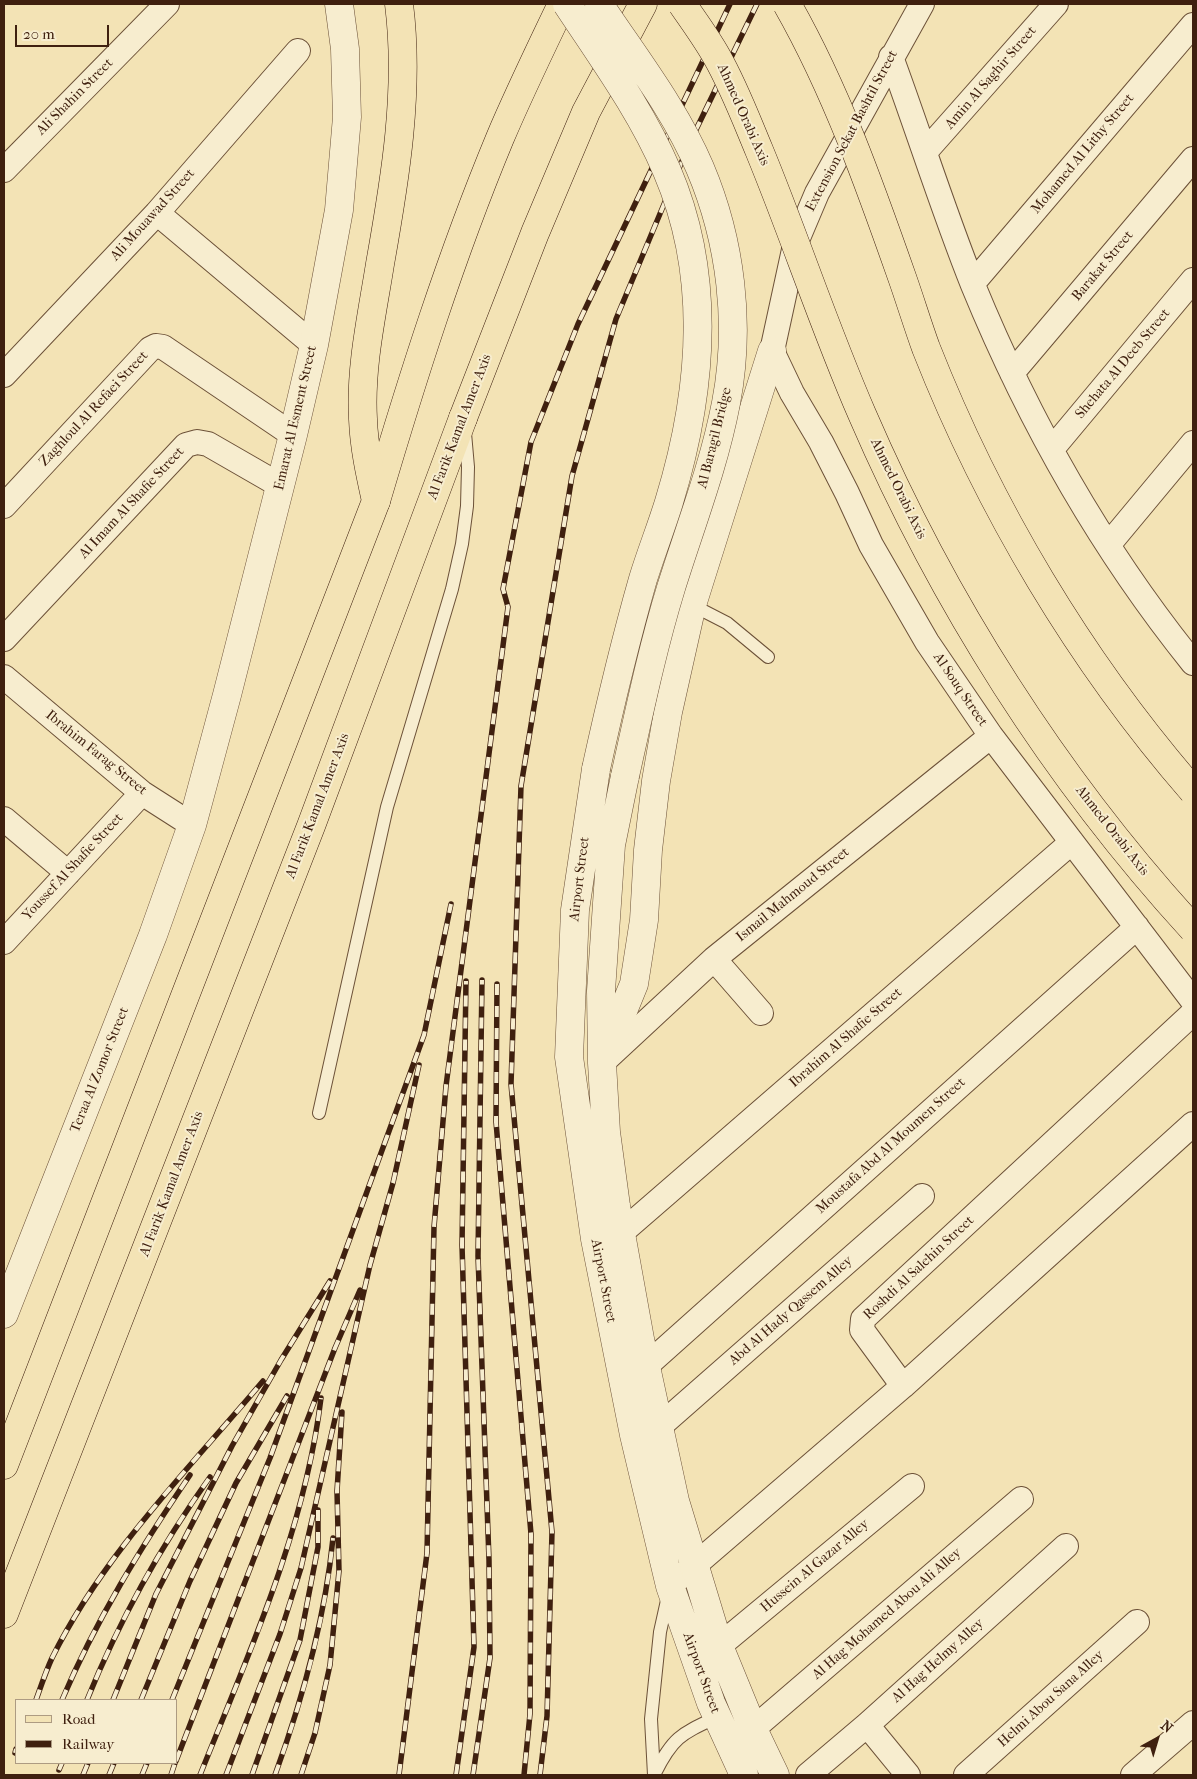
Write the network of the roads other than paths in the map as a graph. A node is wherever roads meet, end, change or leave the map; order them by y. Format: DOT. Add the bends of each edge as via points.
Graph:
graph roads {
  1 [pos="167,4"];
  2 [pos="340,4"];
  3 [pos="399,4"];
  4 [pos="562,4"];
  5 [pos="567,4"];
  6 [pos="599,4"];
  7 [pos="643,4"];
  8 [pos="682,4"];
  9 [pos="787,4"];
  10 [pos="922,4"];
  11 [pos="1056,4"];
  12 [pos="1193,25"];
  13 [pos="298,51"];
  14 [pos="891,57"];
  15 [pos="925,152"];
  16 [pos="1193,159"];
  17 [pos="4,170"];
  18 [pos="157,213"];
  19 [pos="1193,280"];
  20 [pos="973,284"];
  21 [pos="314,345"];
  22 [pos="772,351"];
  23 [pos="1012,373"];
  24 [pos="4,375"];
  25 [pos="463,418"];
  26 [pos="293,435"];
  27 [pos="1193,443"];
  28 [pos="1052,449"];
  29 [pos="280,486"];
  30 [pos="376,501"];
  31 [pos="4,506"];
  32 [pos="1108,544"];
  33 [pos="692,605"];
  34 [pos="4,639"];
  35 [pos="768,656"];
  36 [pos="1192,657"];
  37 [pos="4,677"];
  38 [pos="991,736"];
  39 [pos="596,769"];
  40 [pos="624,776"];
  41 [pos="1193,791"];
  42 [pos="142,792"];
  43 [pos="4,819"];
  44 [pos="192,824"];
  45 [pos="1072,842"];
  46 [pos="68,873"];
  47 [pos="1137,927"];
  48 [pos="1193,929"];
  49 [pos="4,942"];
  50 [pos="714,959"];
  51 [pos="1193,1001"];
  52 [pos="761,1013"];
  53 [pos="1193,1013"];
  54 [pos="602,1063"];
  55 [pos="319,1113"];
  56 [pos="1193,1124"];
  57 [pos="922,1196"];
  58 [pos="620,1233"];
  59 [pos="4,1314"];
  60 [pos="634,1370"];
  61 [pos="903,1386"];
  62 [pos="660,1426"];
  63 [pos="4,1465"];
  64 [pos="912,1486"];
  65 [pos="1022,1499"];
  66 [pos="1066,1546"];
  67 [pos="694,1565"];
  68 [pos="670,1586"];
  69 [pos="4,1614"];
  70 [pos="1137,1622"];
  71 [pos="719,1646"];
  72 [pos="717,1718"];
  73 [pos="1193,1723"];
  74 [pos="867,1725"];
  75 [pos="753,1730"];
  76 [pos="654,1774"];
  77 [pos="744,1775"];
  78 [pos="775,1775"];
  79 [pos="808,1775"];
  80 [pos="908,1775"];
  81 [pos="966,1775"];
  82 [pos="1133,1775"];
  1 -- 17 [label="street, Ali Shahin Street"];
  2 -- 21 [label="street, Emarat Al Esment Street" via="347,86 346,147 339,210"];
  3 -- 30 [label="main road" via="402,70 395,163 364,379 364,434"];
  4 -- 30 [label="main road" via="500,138 473,207"];
  5 -- 39 [label="street, Al Baragil Bridge, bridge" via="634,110 667,172 690,244 699,314 698,358 686,433 617,672"];
  6 -- 40 [label="street, Al Baragil Bridge, bridge" via="675,119 700,168 714,204 723,242 732,307 732,360 721,426 671,590"];
  7 -- 25 [label="main road, Al Farik Kamal Amer Axis" via="586,112"];
  8 -- 48 [label="main road, Ahmed Orabi Axis, bridge" via="717,57 748,122 862,414 945,583 992,664 1044,743 1104,825"];
  9 -- 41 [label="main road, bridge" via="828,87 862,167 926,348 1016,539 1091,659 1130,714"];
  10 -- 14 [label="street, Extension Sekat Bashtil Street"];
  11 -- 15 [label="street, Amin Al Saghir Street"];
  12 -- 20 [label="street, Mohamed Al Lithy Street"];
  13 -- 18 [label="street, Ali Mouawad Street"];
  14 -- 15 [label="street"];
  14 -- 22 [label="street, Extension Sekat Bashtil Street" via="817,193 795,246"];
  15 -- 20 [label="street"];
  16 -- 23 [label="street, Barakat Street"];
  18 -- 21 [label="street"];
  18 -- 24 [label="street, Ali Mouawad Street"];
  19 -- 28 [label="street, Shehata Al Deeb Street"];
  20 -- 23 [label="street"];
  21 -- 26 [label="street, Emarat Al Esment Street"];
  22 -- 33 [label="street"];
  22 -- 38 [label="street, Al Souq Street" via="898,594"];
  23 -- 28 [label="street"];
  25 -- 55 [label="lane" via="468,506 462,544 452,589 387,807"];
  25 -- 69 [label="main road, Al Farik Kamal Amer Axis" via="311,826"];
  26 -- 29 [label="street, Emarat Al Esment Street"];
  26 -- 31 [label="street, Zaghloul Al Refaei Street" via="163,347 156,346"];
  27 -- 32 [label="street"];
  28 -- 32 [label="street"];
  29 -- 34 [label="street, Al Imam Al Shafie Street" via="202,442 186,446"];
  29 -- 44 [label="street, Emarat Al Esment Street"];
  30 -- 63 [label="main road"];
  32 -- 36 [label="street"];
  33 -- 35 [label="lane" via="727,623"];
  33 -- 54 [label="street" via="656,781 644,920 634,984"];
  37 -- 42 [label="street, Ibrahim Farag Street"];
  38 -- 45 [label="street, Al Souq Street"];
  38 -- 50 [label="street, Ismail Mahmoud Street"];
  39 -- 60 [label="street, Airport Street" via="575,910 569,1058 595,1239"];
  40 -- 54 [label="street, Airport Street" via="611,845 604,918"];
  42 -- 44 [label="street, Ibrahim Farag Street"];
  42 -- 46 [label="street, Youssef Al Shafie Street"];
  43 -- 46 [label="street"];
  44 -- 59 [label="street, Teraa Al Zomor Street" via="153,935"];
  45 -- 47 [label="street, Al Souq Street"];
  45 -- 58 [label="street, Ibrahim Al Shafie Street"];
  46 -- 49 [label="street, Youssef Al Shafie Street"];
  47 -- 51 [label="street, Al Souq Street"];
  47 -- 60 [label="street, Moustafa Abd Al Moumen Street"];
  50 -- 52 [label="street"];
  50 -- 54 [label="street, Ismail Mahmoud Street"];
  53 -- 61 [label="street, Roshdi Al Salehin Street" via="863,1319 862,1330"];
  54 -- 58 [label="street, Airport Street" via="606,1132"];
  56 -- 61 [label="street"];
  57 -- 62 [label="street, Abd Al Hady Qassem Alley"];
  58 -- 60 [label="street, Airport Street"];
  60 -- 62 [label="street, Airport Street"];
  60 -- 68 [label="street, Airport Street"];
  61 -- 67 [label="street"];
  62 -- 67 [label="street, Airport Street" via="675,1501"];
  64 -- 71 [label="street, Hussein Al Gazar Alley"];
  65 -- 75 [label="street, Al Hag Mohamed Abou Ali Alley"];
  66 -- 74 [label="street, Al Hag Helmy Alley"];
  67 -- 68 [label="street"];
  67 -- 71 [label="street, Airport Street"];
  68 -- 72 [label="street, Airport Street"];
  68 -- 76 [label="lane" via="660,1632 651,1720"];
  70 -- 81 [label="street, Helmi Abou Sana Alley"];
  71 -- 75 [label="street, Airport Street"];
  72 -- 76 [label="lane" via="686,1731 673,1741"];
  72 -- 77 [label="street, Airport Street"];
  73 -- 82 [label="street"];
  74 -- 79 [label="street, Al Hag Helmy Alley"];
  74 -- 80 [label="street"];
  75 -- 78 [label="street, Airport Street"];
}
